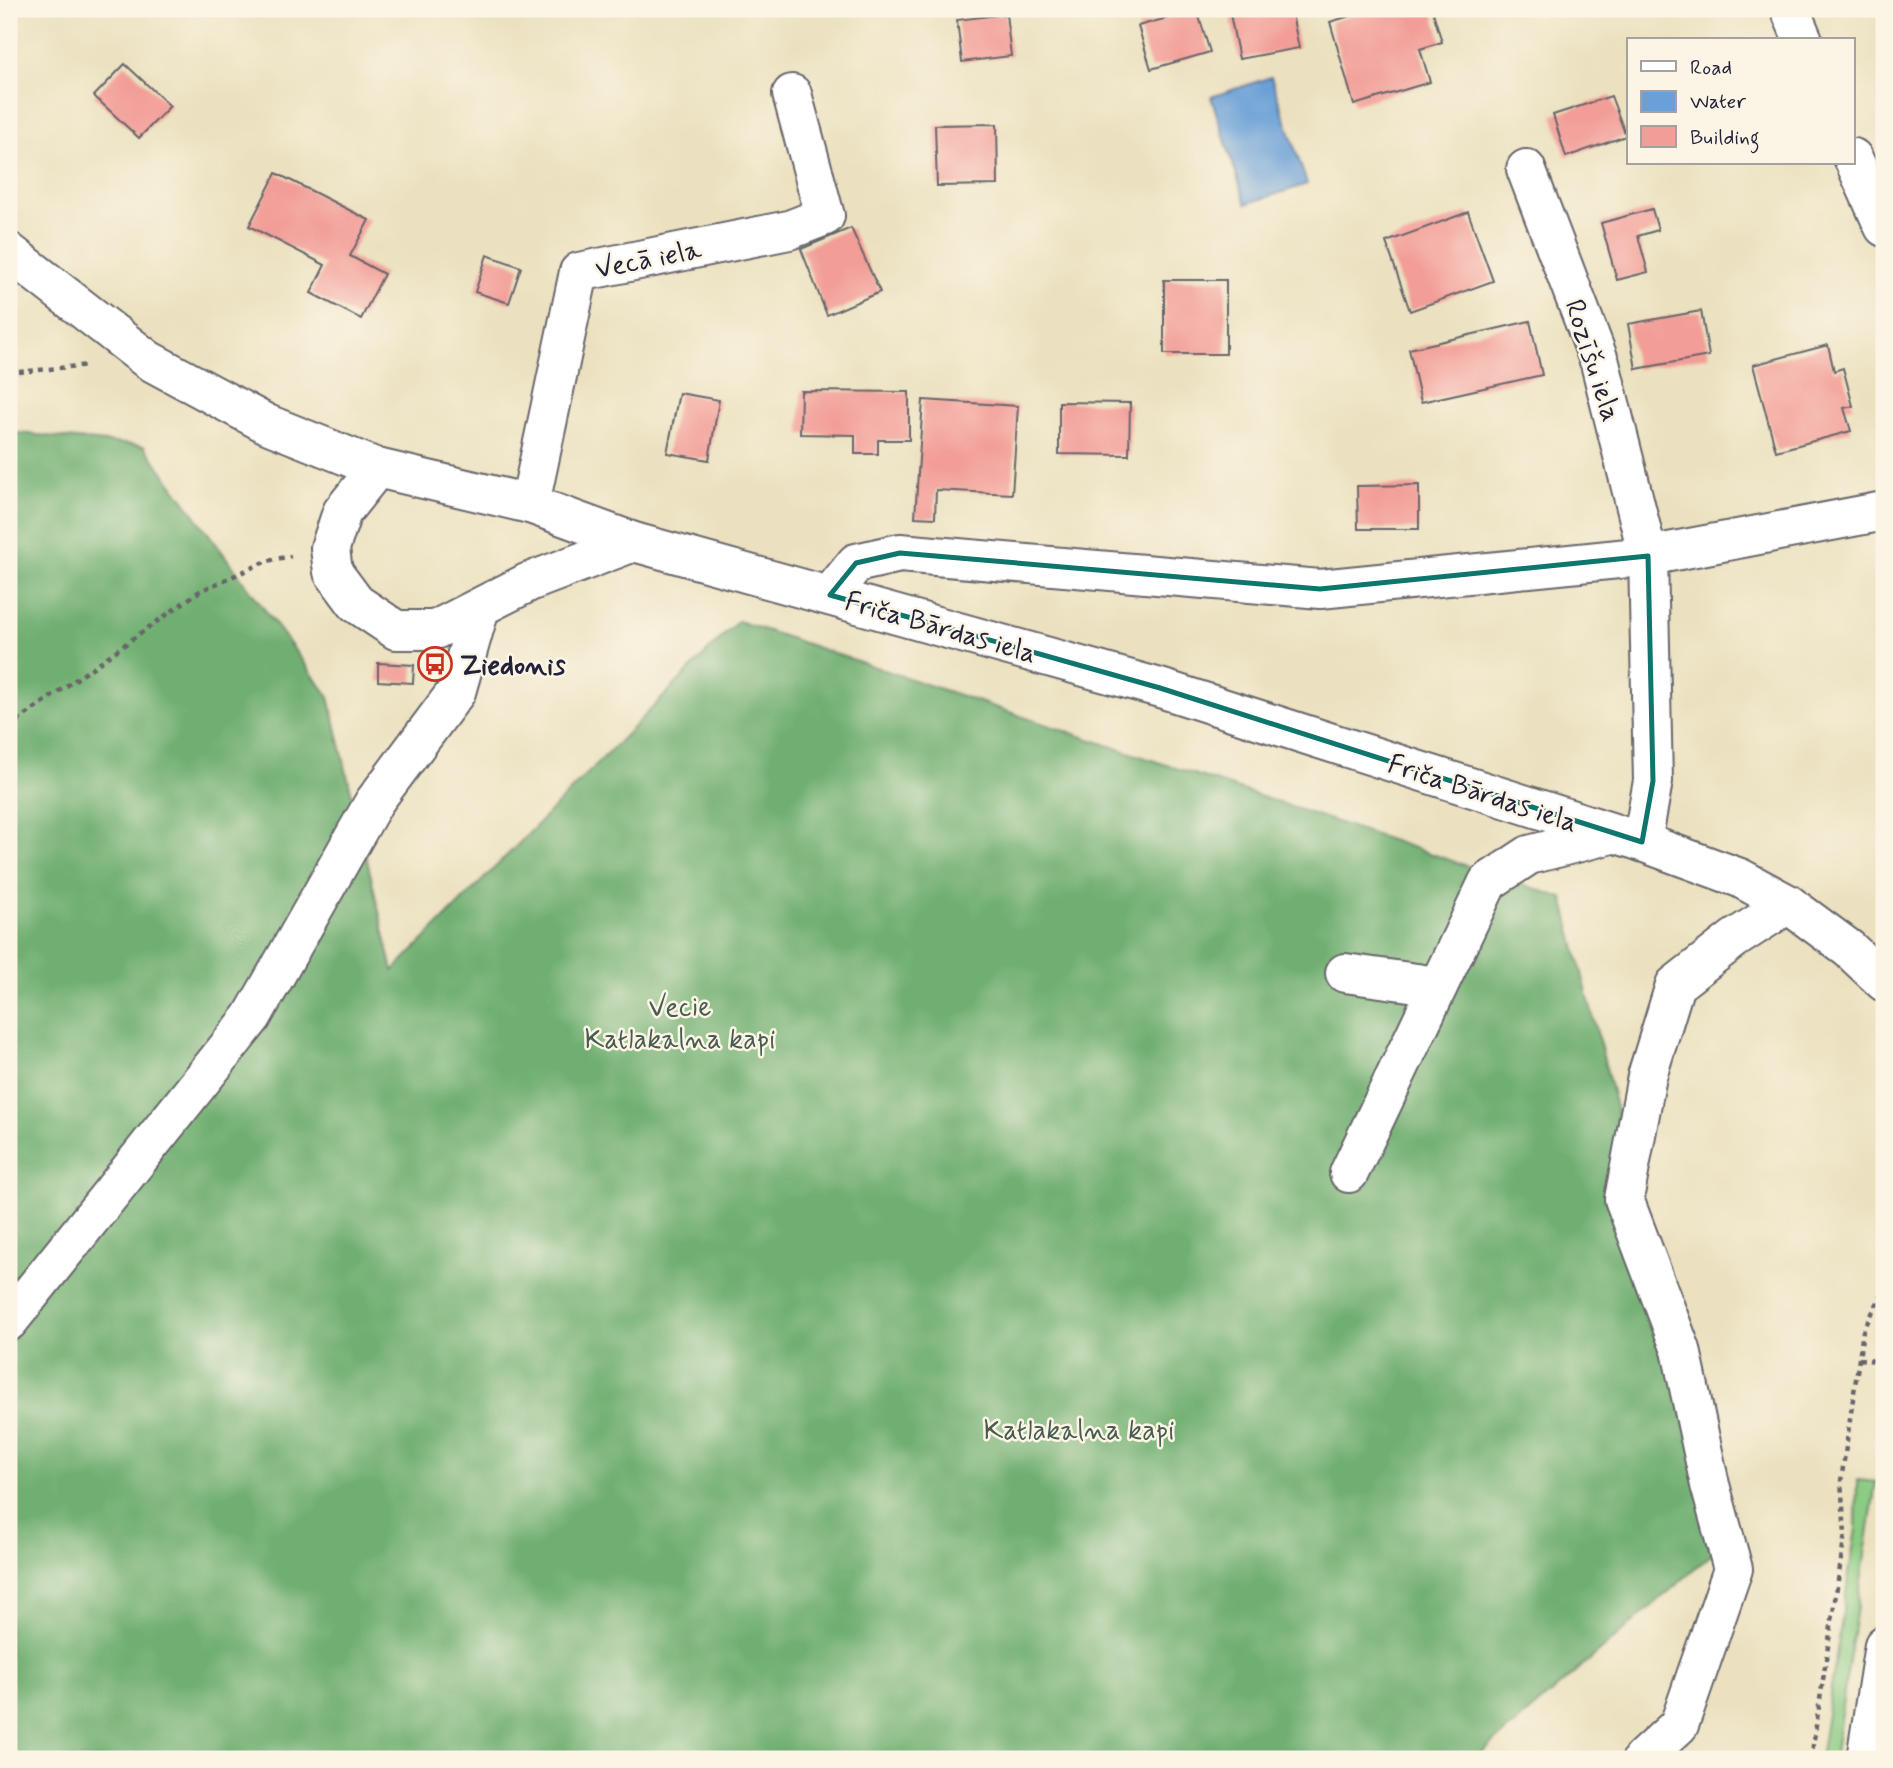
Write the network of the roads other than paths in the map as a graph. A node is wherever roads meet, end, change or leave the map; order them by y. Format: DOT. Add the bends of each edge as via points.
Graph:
graph roads {
  1 [pos="1790,9"];
  2 [pos="1802,38"];
  3 [pos="792,94"];
  4 [pos="1866,167"];
  5 [pos="1526,169"];
  6 [pos="1884,227"];
  7 [pos="9,252"];
  8 [pos="377,468"];
  9 [pos="530,504"];
  10 [pos="1884,510"];
  11 [pos="634,542"];
  12 [pos="1648,556"];
  13 [pos="830,595"];
  14 [pos="480,608"];
  15 [pos="1627,838"];
  16 [pos="1788,904"];
  17 [pos="1345,973"];
  18 [pos="1884,982"];
  19 [pos="1438,986"];
  20 [pos="1349,1173"];
  21 [pos="9,1321"];
  22 [pos="1884,1645"];
  23 [pos="1642,1759"];
  24 [pos="1866,1759"];
  1 -- 2 [label="street"];
  3 -- 9 [label="street, Vecā iela" via="825,216 789,230 579,272"];
  4 -- 6 [label="street"];
  5 -- 12 [label="street, Rozīšu iela" via="1600,363"];
  7 -- 8 [label="street, Friča Bārdas iela" via="148,360 267,424"];
  8 -- 9 [label="street, Friča Bārdas iela"];
  8 -- 14 [label="street" via="342,512 330,548 333,572 356,603 396,630 435,629"];
  9 -- 11 [label="street, Friča Bārdas iela"];
  10 -- 12 [label="street"];
  11 -- 13 [label="street, Friča Bārdas iela"];
  11 -- 14 [label="street" via="529,582"];
  12 -- 13 [label="street" via="1320,589 900,553 856,563"];
  12 -- 15 [label="street, Rozīšu iela" via="1653,781"];
  13 -- 15 [label="street, Friča Bārdas iela" via="1160,688"];
  14 -- 21 [label="street" via="456,692 374,802 252,1017"];
  15 -- 16 [label="street, Friča Bārdas iela" via="1740,878"];
  15 -- 19 [label="street" via="1529,855 1488,882"];
  16 -- 18 [label="street, Friča Bārdas iela" via="1849,949"];
  16 -- 23 [label="street" via="1675,985 1647,1076 1623,1199 1681,1350 1733,1569 1679,1725"];
  17 -- 19 [label="street"];
  19 -- 20 [label="street"];
  22 -- 24 [label="street"];
}
